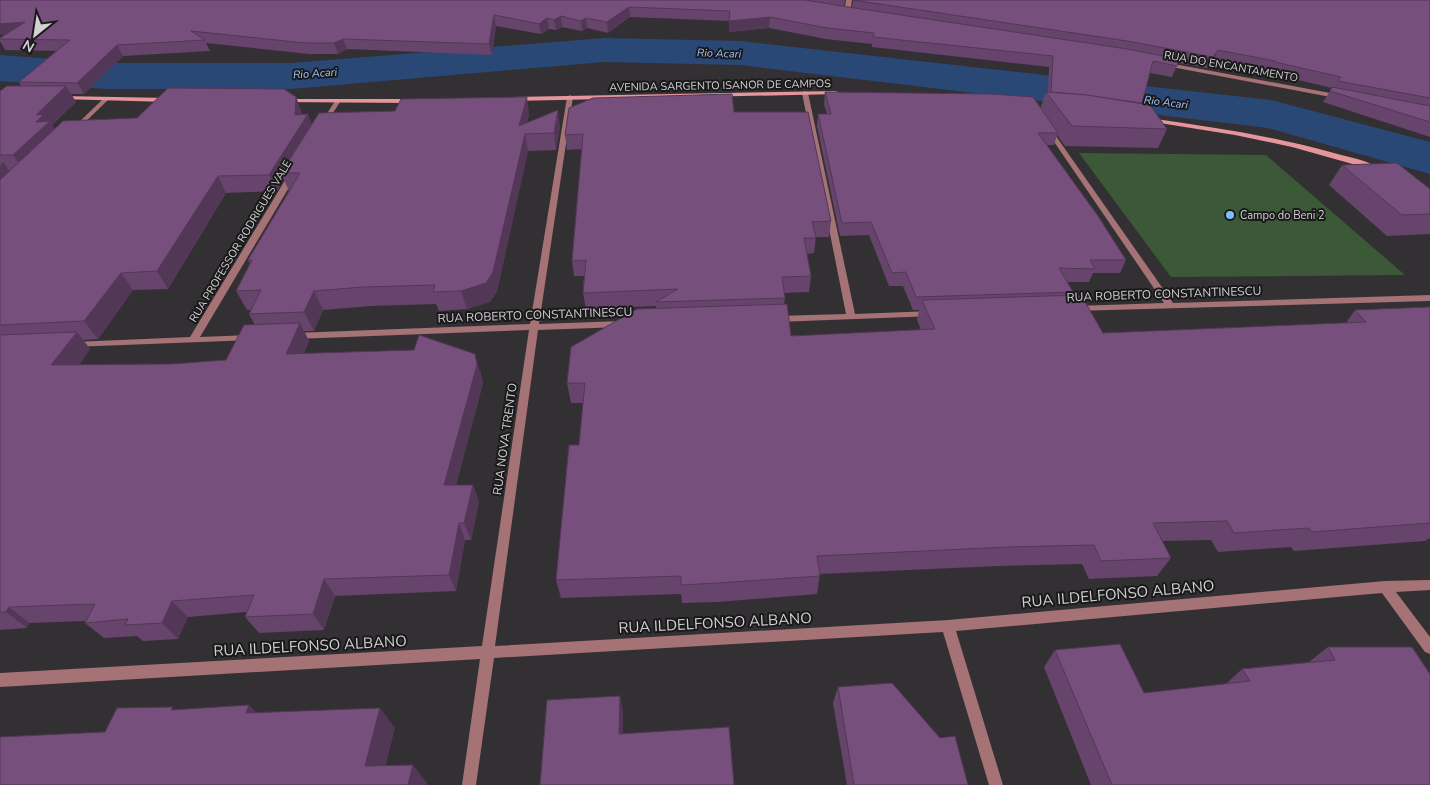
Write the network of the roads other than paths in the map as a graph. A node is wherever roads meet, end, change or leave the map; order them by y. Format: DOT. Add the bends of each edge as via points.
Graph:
graph roads {
  1 [pos="849,0"];
  2 [pos="837,12"];
  3 [pos="847,14"];
  4 [pos="856,15"];
  5 [pos="1152,62"];
  6 [pos="805,93"];
  7 [pos="843,93"];
  8 [pos="48,98"];
  9 [pos="570,98"];
  10 [pos="106,99"];
  11 [pos="502,99"];
  12 [pos="1351,99"];
  13 [pos="174,100"];
  14 [pos="415,100"];
  15 [pos="280,101"];
  16 [pos="337,102"];
  17 [pos="1137,118"];
  18 [pos="1043,122"];
  19 [pos="322,128"];
  20 [pos="73,131"];
  21 [pos="296,170"];
  22 [pos="1380,170"];
  23 [pos="1430,298"];
  24 [pos="1170,306"];
  25 [pos="1070,310"];
  26 [pos="940,314"];
  27 [pos="851,317"];
  28 [pos="762,320"];
  29 [pos="633,324"];
  30 [pos="534,327"];
  31 [pos="281,337"];
  32 [pos="261,338"];
  33 [pos="193,340"];
  34 [pos="68,345"];
  35 [pos="1430,585"];
  36 [pos="1385,587"];
  37 [pos="948,626"];
  38 [pos="1430,648"];
  39 [pos="488,652"];
  40 [pos="0,680"];
  41 [pos="469,785"];
  42 [pos="996,785"];
  1 -- 3 [label="street"];
  2 -- 3 [label="street"];
  3 -- 4 [label="street"];
  5 -- 12 [label="street, RUA DO ENCANTAMENTO"];
  6 -- 7 [label="street, AVENIDA SARGENTO ISANOR DE CAMPOS"];
  6 -- 9 [label="street, AVENIDA SARGENTO ISANOR DE CAMPOS"];
  6 -- 27 [label="street"];
  8 -- 10 [label="street"];
  9 -- 11 [label="street, AVENIDA SARGENTO ISANOR DE CAMPOS"];
  9 -- 30 [label="street, RUA NOVA TRENTO"];
  10 -- 13 [label="street"];
  10 -- 20 [label="street"];
  14 -- 16 [label="street"];
  15 -- 16 [label="street"];
  16 -- 19 [label="street"];
  17 -- 22 [label="street" via="1310,150"];
  18 -- 24 [label="street"];
  21 -- 33 [label="street, RUA PROFESSOR RODRIGUES VALE"];
  23 -- 24 [label="street, RUA ROBERTO CONSTANTINESCU"];
  24 -- 25 [label="street, RUA ROBERTO CONSTANTINESCU"];
  26 -- 27 [label="street"];
  27 -- 28 [label="street"];
  29 -- 30 [label="street, RUA ROBERTO CONSTANTINESCU"];
  30 -- 31 [label="street, RUA ROBERTO CONSTANTINESCU"];
  30 -- 39 [label="street, RUA NOVA TRENTO"];
  32 -- 33 [label="street"];
  33 -- 34 [label="street"];
  35 -- 36 [label="street, RUA ILDELFONSO ALBANO"];
  36 -- 37 [label="street, RUA ILDELFONSO ALBANO"];
  36 -- 38 [label="street"];
  37 -- 39 [label="street, RUA ILDELFONSO ALBANO"];
  37 -- 42 [label="street"];
  39 -- 40 [label="street, RUA ILDELFONSO ALBANO"];
  39 -- 41 [label="street, RUA NOVA TRENTO"];
}
